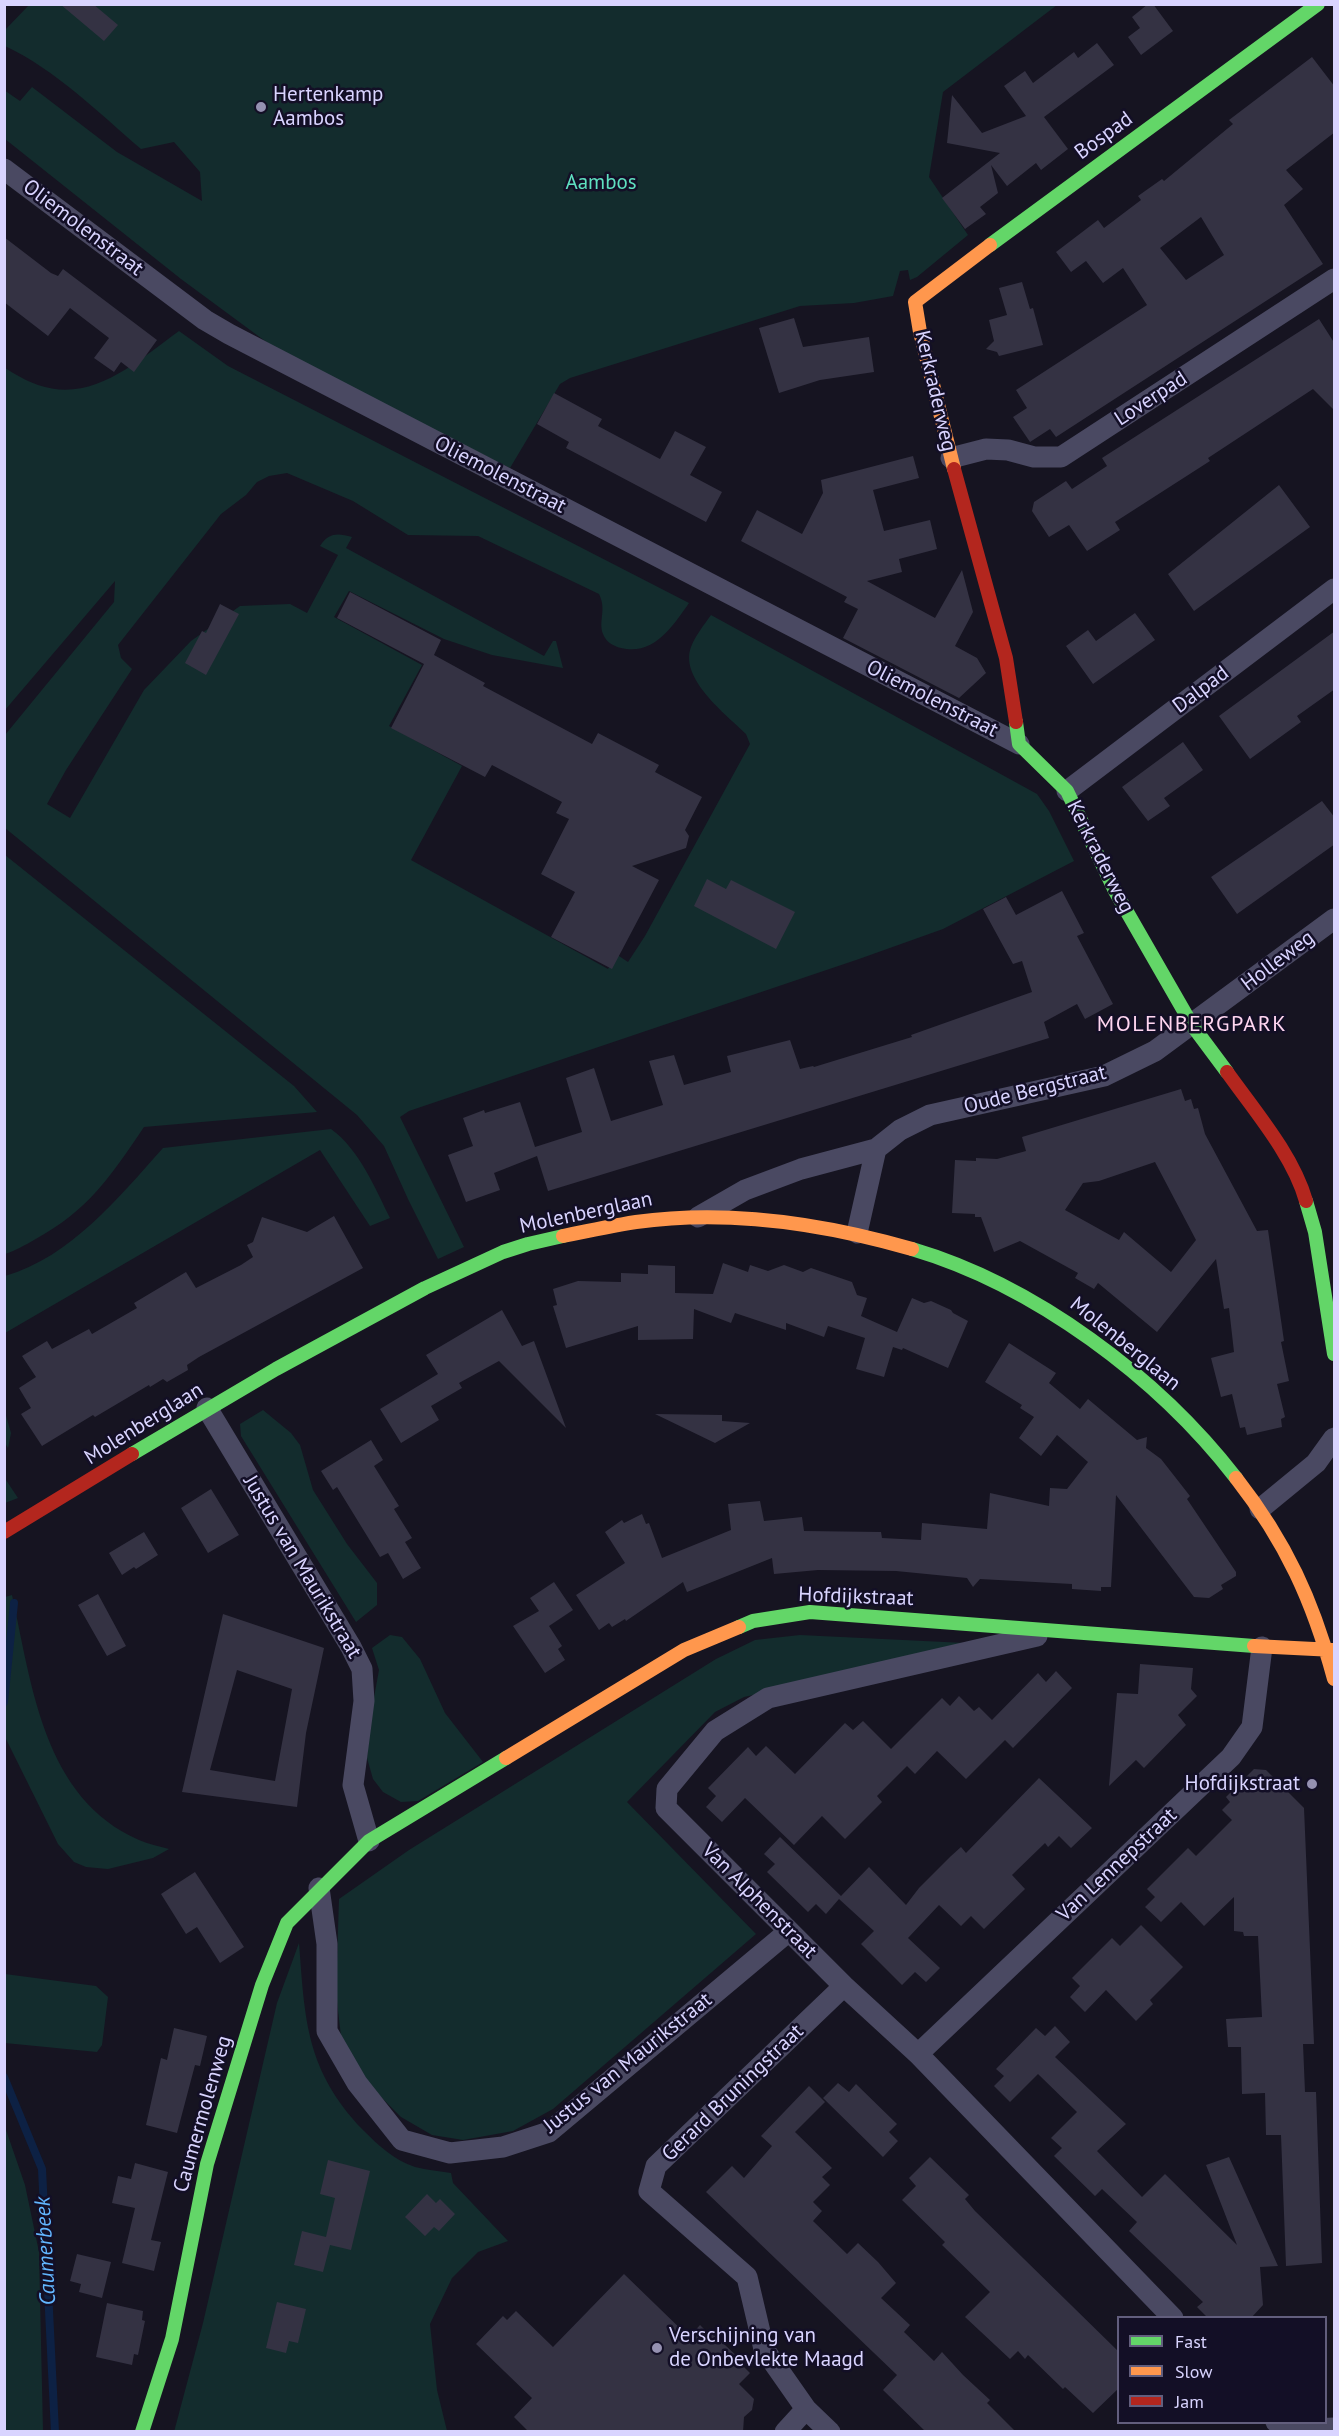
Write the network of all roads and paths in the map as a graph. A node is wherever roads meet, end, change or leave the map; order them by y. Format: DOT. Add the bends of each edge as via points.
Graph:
graph roads {
  1 [pos="1318,4"];
  2 [pos="4,170"];
  3 [pos="1335,279"];
  4 [pos="915,302"];
  5 [pos="951,458"];
  6 [pos="1335,589"];
  7 [pos="1019,744"];
  8 [pos="1067,791"];
  9 [pos="1335,919"];
  10 [pos="1192,1024"];
  11 [pos="876,1149"];
  12 [pos="698,1217"];
  13 [pos="857,1233"];
  14 [pos="1335,1354"];
  15 [pos="207,1408"];
  16 [pos="1335,1438"];
  17 [pos="1260,1509"];
  18 [pos="4,1532"];
  19 [pos="1059,1631"];
  20 [pos="1262,1647"];
  21 [pos="1331,1650"];
  22 [pos="1335,1679"];
  23 [pos="369,1841"];
  24 [pos="319,1888"];
  25 [pos="789,1931"];
  26 [pos="844,1986"];
  27 [pos="918,2055"];
  28 [pos="1171,2316"];
  29 [pos="806,2409"];
  30 [pos="1279,2424"];
  31 [pos="1335,2428"];
  32 [pos="142,2432"];
  33 [pos="785,2432"];
  34 [pos="830,2432"];
  1 -- 4 [label="street, Bospad"];
  2 -- 7 [label="street, Oliemolenstraat" via="229,334"];
  3 -- 5 [label="street, Loverpad" via="1061,457 986,449"];
  4 -- 5 [label="street, Kerkraderweg"];
  5 -- 7 [label="street, Kerkraderweg" via="1006,658"];
  6 -- 8 [label="street, Dalpad"];
  7 -- 8 [label="street, Kerkraderweg"];
  8 -- 10 [label="street, Kerkraderweg" via="1115,891"];
  9 -- 10 [label="street, Holleweg"];
  10 -- 11 [label="street, Oude Bergstraat" via="1155,1051 1104,1076 930,1115 900,1130"];
  10 -- 14 [label="street, Kerkraderweg" via="1265,1125 1301,1183 1315,1232"];
  11 -- 12 [label="street, Oude Bergstraat" via="801,1169 746,1190"];
  11 -- 13 [label="street"];
  12 -- 13 [label="street, Molenberglaan" via="767,1219"];
  12 -- 15 [label="street, Molenberglaan" via="614,1225 524,1245 437,1283"];
  13 -- 17 [label="street, Molenberglaan" via="967,1267 1084,1334 1161,1397 1228,1468"];
  15 -- 18 [label="street, Molenberglaan"];
  15 -- 23 [label="street, Justus van Maurikstraat" via="362,1669 364,1701 353,1785"];
  16 -- 17 [label="street" via="1316,1463"];
  17 -- 21 [label="street" via="1298,1571"];
  19 -- 20 [label="street, Hofdijkstraat"];
  19 -- 23 [label="street, Hofdijkstraat" via="810,1612 753,1621 684,1650"];
  19 -- 25 [label="street, Van Alphenstraat" via="768,1698 715,1731 667,1789 666,1808"];
  20 -- 21 [label="street, Hofdijkstraat"];
  20 -- 27 [label="street, Van Lennepstraat" via="1252,1727 1231,1757"];
  21 -- 22 [label="street"];
  23 -- 24 [label="street, Caumermolenweg"];
  24 -- 25 [label="street, Justus van Maurikstraat" via="327,1944 327,2031 357,2083 402,2140 450,2154 503,2147 549,2132"];
  24 -- 32 [label="street, Caumermolenweg" via="287,1923 262,1985 207,2164 172,2339"];
  25 -- 26 [label="street, Van Alphenstraat"];
  26 -- 27 [label="street, Van Alphenstraat"];
  26 -- 29 [label="street, Gerard Bruningstraat" via="656,2166 649,2191 747,2277 764,2349"];
  27 -- 28 [label="street, Van Alphenstraat"];
  29 -- 33 [label="street"];
  29 -- 34 [label="street, Gerard Bruningstraat"];
  30 -- 31 [label="street" via="1289,2430"];
}
